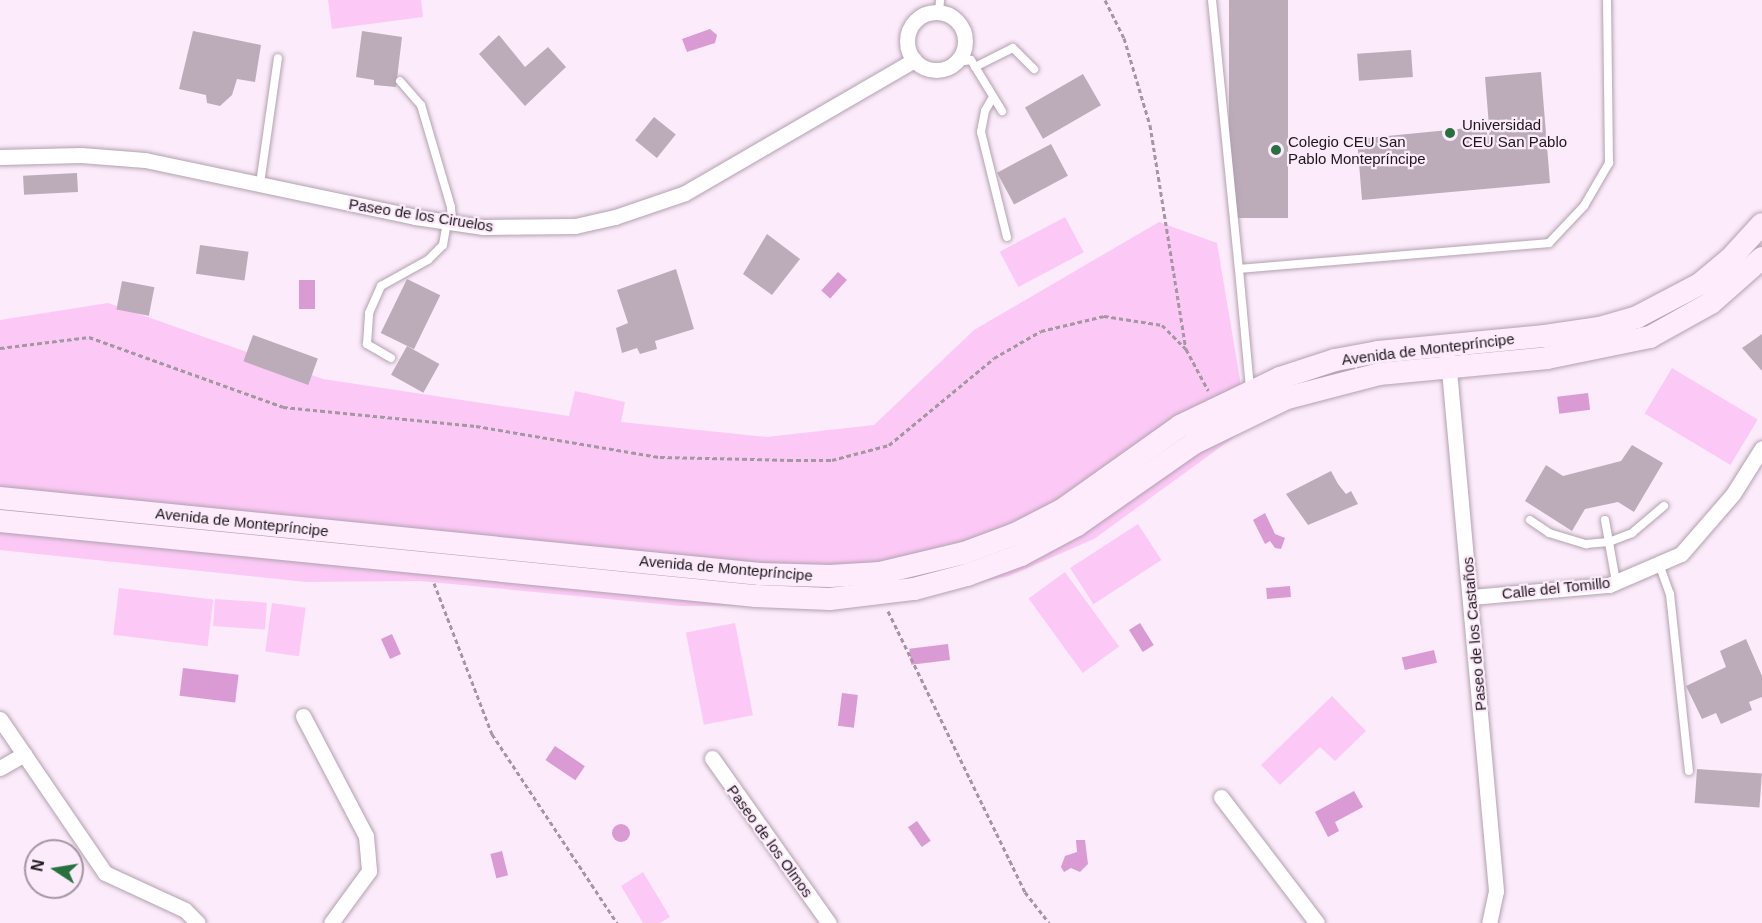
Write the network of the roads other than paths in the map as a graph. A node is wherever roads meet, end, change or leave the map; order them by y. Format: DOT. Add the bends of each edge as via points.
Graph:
graph roads {
  1 [pos="1212,0"];
  2 [pos="1608,0"];
  3 [pos="939,6"];
  4 [pos="278,58"];
  5 [pos="914,60"];
  6 [pos="958,62"];
  7 [pos="975,67"];
  8 [pos="1034,69"];
  9 [pos="400,81"];
  10 [pos="993,97"];
  11 [pos="1002,111"];
  12 [pos="0,157"];
  13 [pos="260,184"];
  14 [pos="449,222"];
  15 [pos="1762,224"];
  16 [pos="1007,237"];
  17 [pos="1762,258"];
  18 [pos="1239,269"];
  19 [pos="1448,356"];
  20 [pos="391,358"];
  21 [pos="1250,390"];
  22 [pos="1762,448"];
  23 [pos="0,498"];
  24 [pos="1664,506"];
  25 [pos="1530,520"];
  26 [pos="1605,520"];
  27 [pos="0,521"];
  28 [pos="1609,542"];
  29 [pos="1659,564"];
  30 [pos="1616,582"];
  31 [pos="1471,597"];
  32 [pos="303,716"];
  33 [pos="0,719"];
  34 [pos="24,754"];
  35 [pos="712,758"];
  36 [pos="0,768"];
  37 [pos="1689,771"];
  38 [pos="1221,797"];
  39 [pos="198,923"];
  40 [pos="332,923"];
  41 [pos="829,923"];
  42 [pos="1317,923"];
  43 [pos="1489,923"];
  1 -- 18 [label="lane"];
  2 -- 18 [label="lane" via="1609,163 1584,206 1549,243"];
  3 -- 5 [label="street" via="912,25 907,43"];
  3 -- 6 [label="street" via="965,33"];
  4 -- 13 [label="lane"];
  5 -- 6 [label="street" via="940,71"];
  5 -- 14 [label="street, Paseo de los Ciruelos" via="715,178 652,206 575,226 525,230"];
  6 -- 7 [label="lane" via="971,60"];
  7 -- 8 [label="lane" via="1013,48"];
  7 -- 10 [label="lane"];
  9 -- 14 [label="lane" via="421,105 452,207"];
  10 -- 11 [label="lane"];
  10 -- 16 [label="lane" via="985,111 981,132"];
  12 -- 13 [label="street, Paseo de los Ciruelos" via="81,155 145,160"];
  13 -- 14 [label="street, Paseo de los Ciruelos"];
  14 -- 20 [label="lane" via="443,245 428,260 381,286 369,313 367,344"];
  15 -- 19 [label="street, Avenida de Montepríncipe" via="1700,284 1637,317"];
  17 -- 19 [label="street, Avenida de Montepríncipe" via="1711,303 1650,337 1547,358"];
  18 -- 21 [label="lane"];
  19 -- 21 [label="street, Avenida de Montepríncipe" via="1335,360"];
  19 -- 27 [label="street, Avenida de Montepríncipe" via="1287,398 1194,443 1077,525 1021,555 967,575 882,594 830,599 756,596"];
  19 -- 31 [label="street, Paseo de los Castaños"];
  21 -- 23 [label="street, Avenida de Montepríncipe" via="1180,426 1062,510 1015,534 964,553 880,573 760,574"];
  22 -- 29 [label="street, Calle del Tomillo" via="1733,494 1681,554"];
  24 -- 28 [label="lane" via="1632,533"];
  25 -- 28 [label="lane" via="1549,533 1577,541"];
  26 -- 28 [label="lane"];
  28 -- 30 [label="lane"];
  29 -- 30 [label="street, Calle del Tomillo"];
  29 -- 37 [label="lane" via="1670,594"];
  30 -- 31 [label="street, Calle del Tomillo"];
  31 -- 43 [label="street, Paseo de los Castaños" via="1496,891"];
  32 -- 40 [label="street" via="366,836 369,871"];
  33 -- 34 [label="street"];
  34 -- 36 [label="street"];
  34 -- 39 [label="street" via="105,873 185,910"];
  35 -- 41 [label="street, Paseo de los Olmos"];
  38 -- 42 [label="street"];
}
